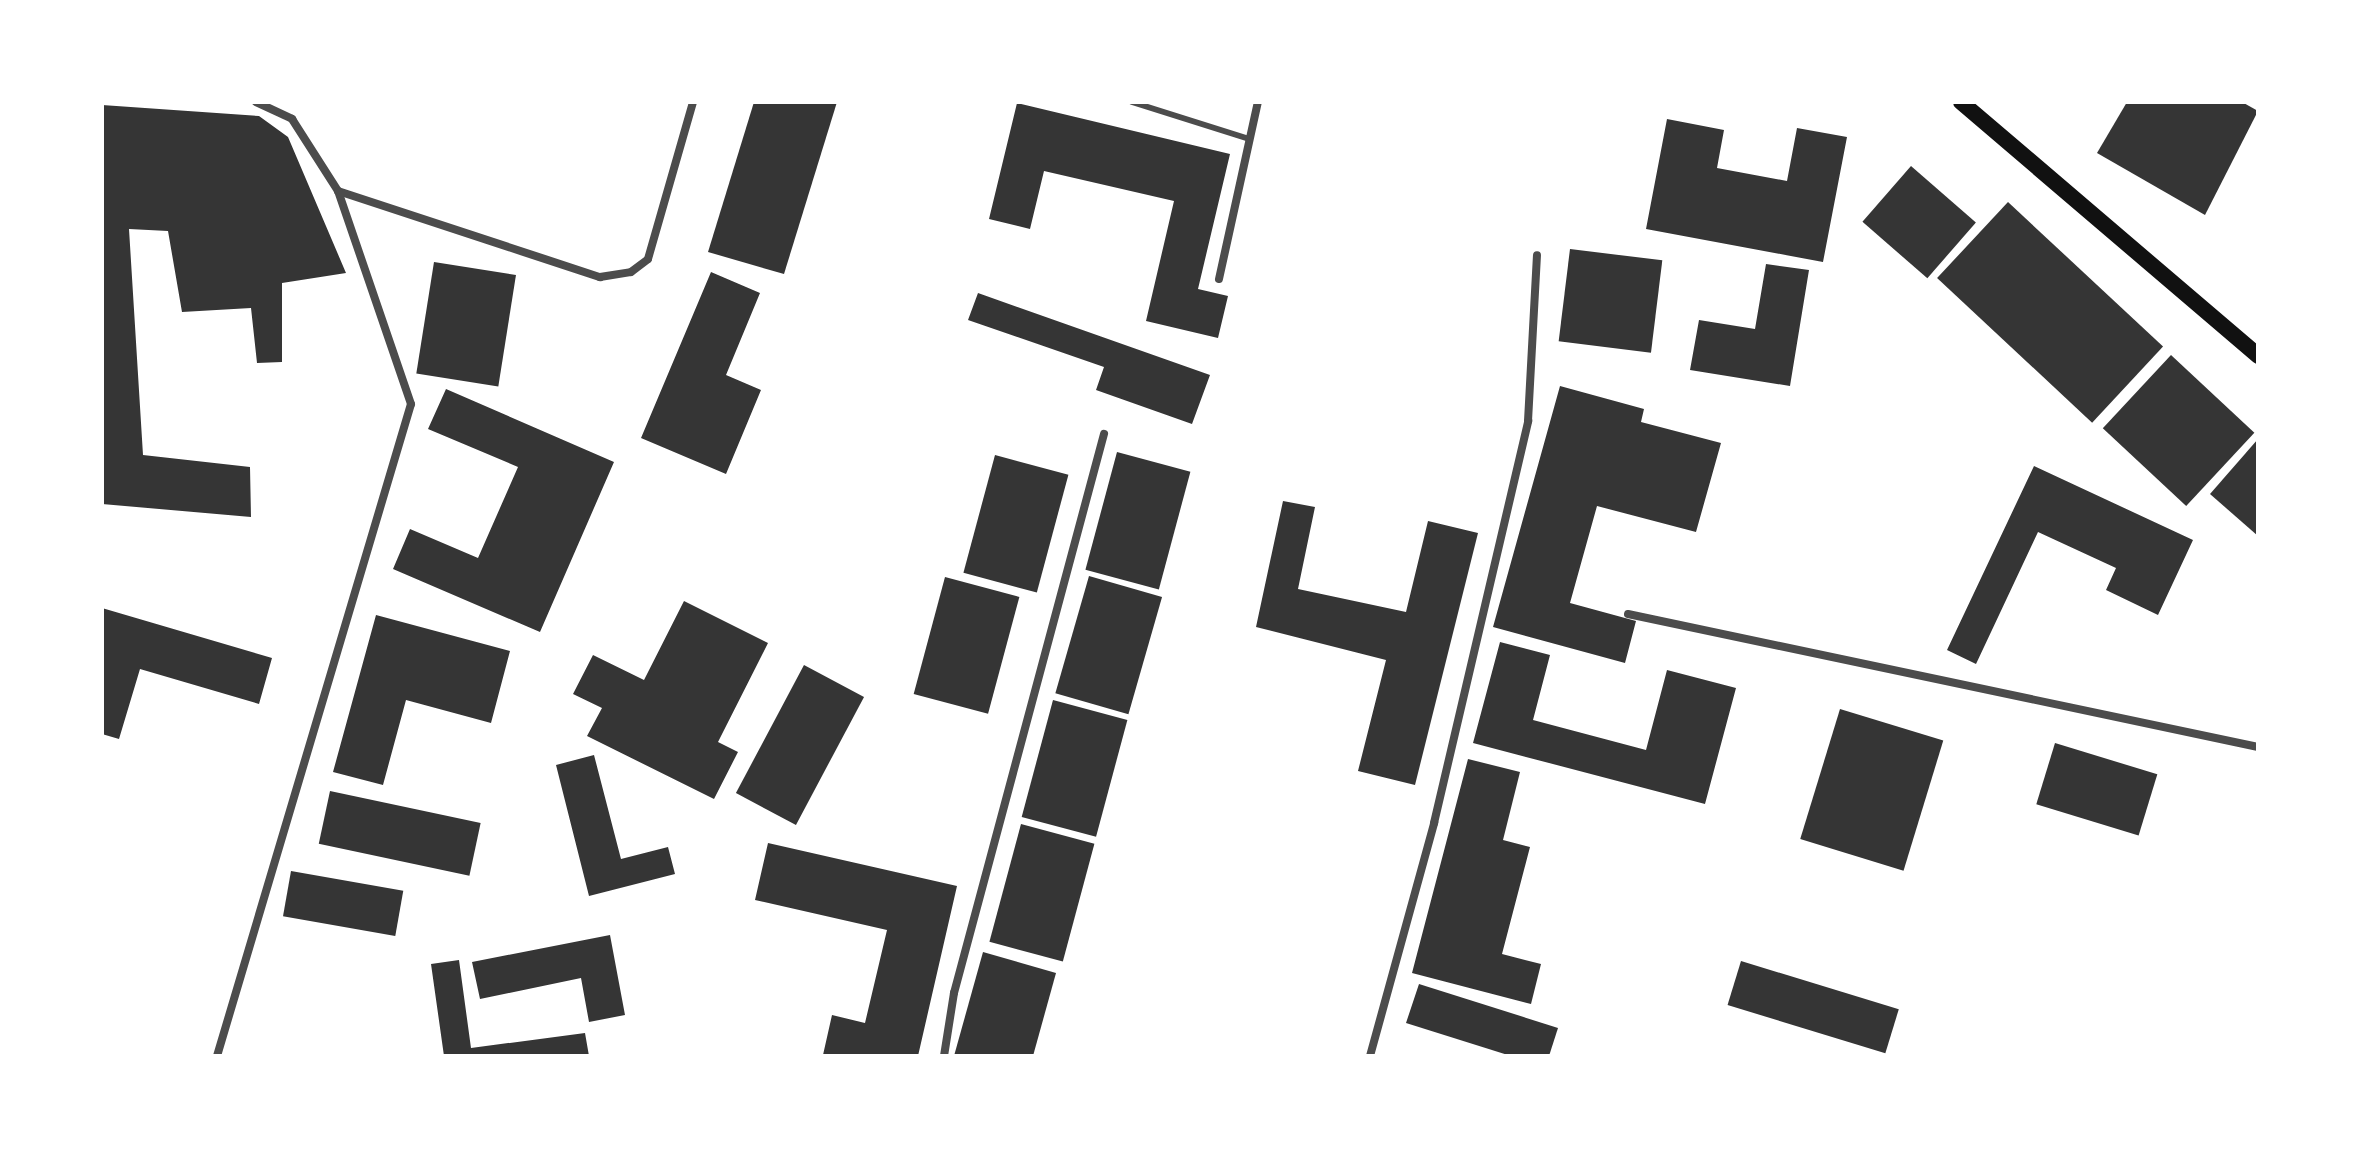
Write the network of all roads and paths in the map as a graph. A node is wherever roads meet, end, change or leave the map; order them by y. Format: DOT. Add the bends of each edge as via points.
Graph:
graph roads {
  1 [pos="256,102"];
  2 [pos="693,102"];
  3 [pos="1132,102"];
  4 [pos="1258,102"];
  5 [pos="1961,102"];
  6 [pos="1249,139"];
  7 [pos="338,191"];
  8 [pos="1537,255"];
  9 [pos="1219,279"];
  10 [pos="2258,356"];
  11 [pos="1104,434"];
  12 [pos="1628,614"];
  13 [pos="2258,747"];
  14 [pos="217,1056"];
  15 [pos="944,1056"];
  16 [pos="1370,1056"];
  1 -- 7 [label="street" via="292,119"];
  2 -- 7 [label="street" via="648,259 631,272 600,277"];
  3 -- 6 [label="lane"];
  4 -- 6 [label="street"];
  5 -- 10 [label="main road"];
  6 -- 9 [label="street"];
  7 -- 14 [label="street" via="411,404"];
  8 -- 16 [label="street" via="1528,421 1434,823"];
  11 -- 15 [label="street" via="954,993"];
  12 -- 13 [label="street"];
}
